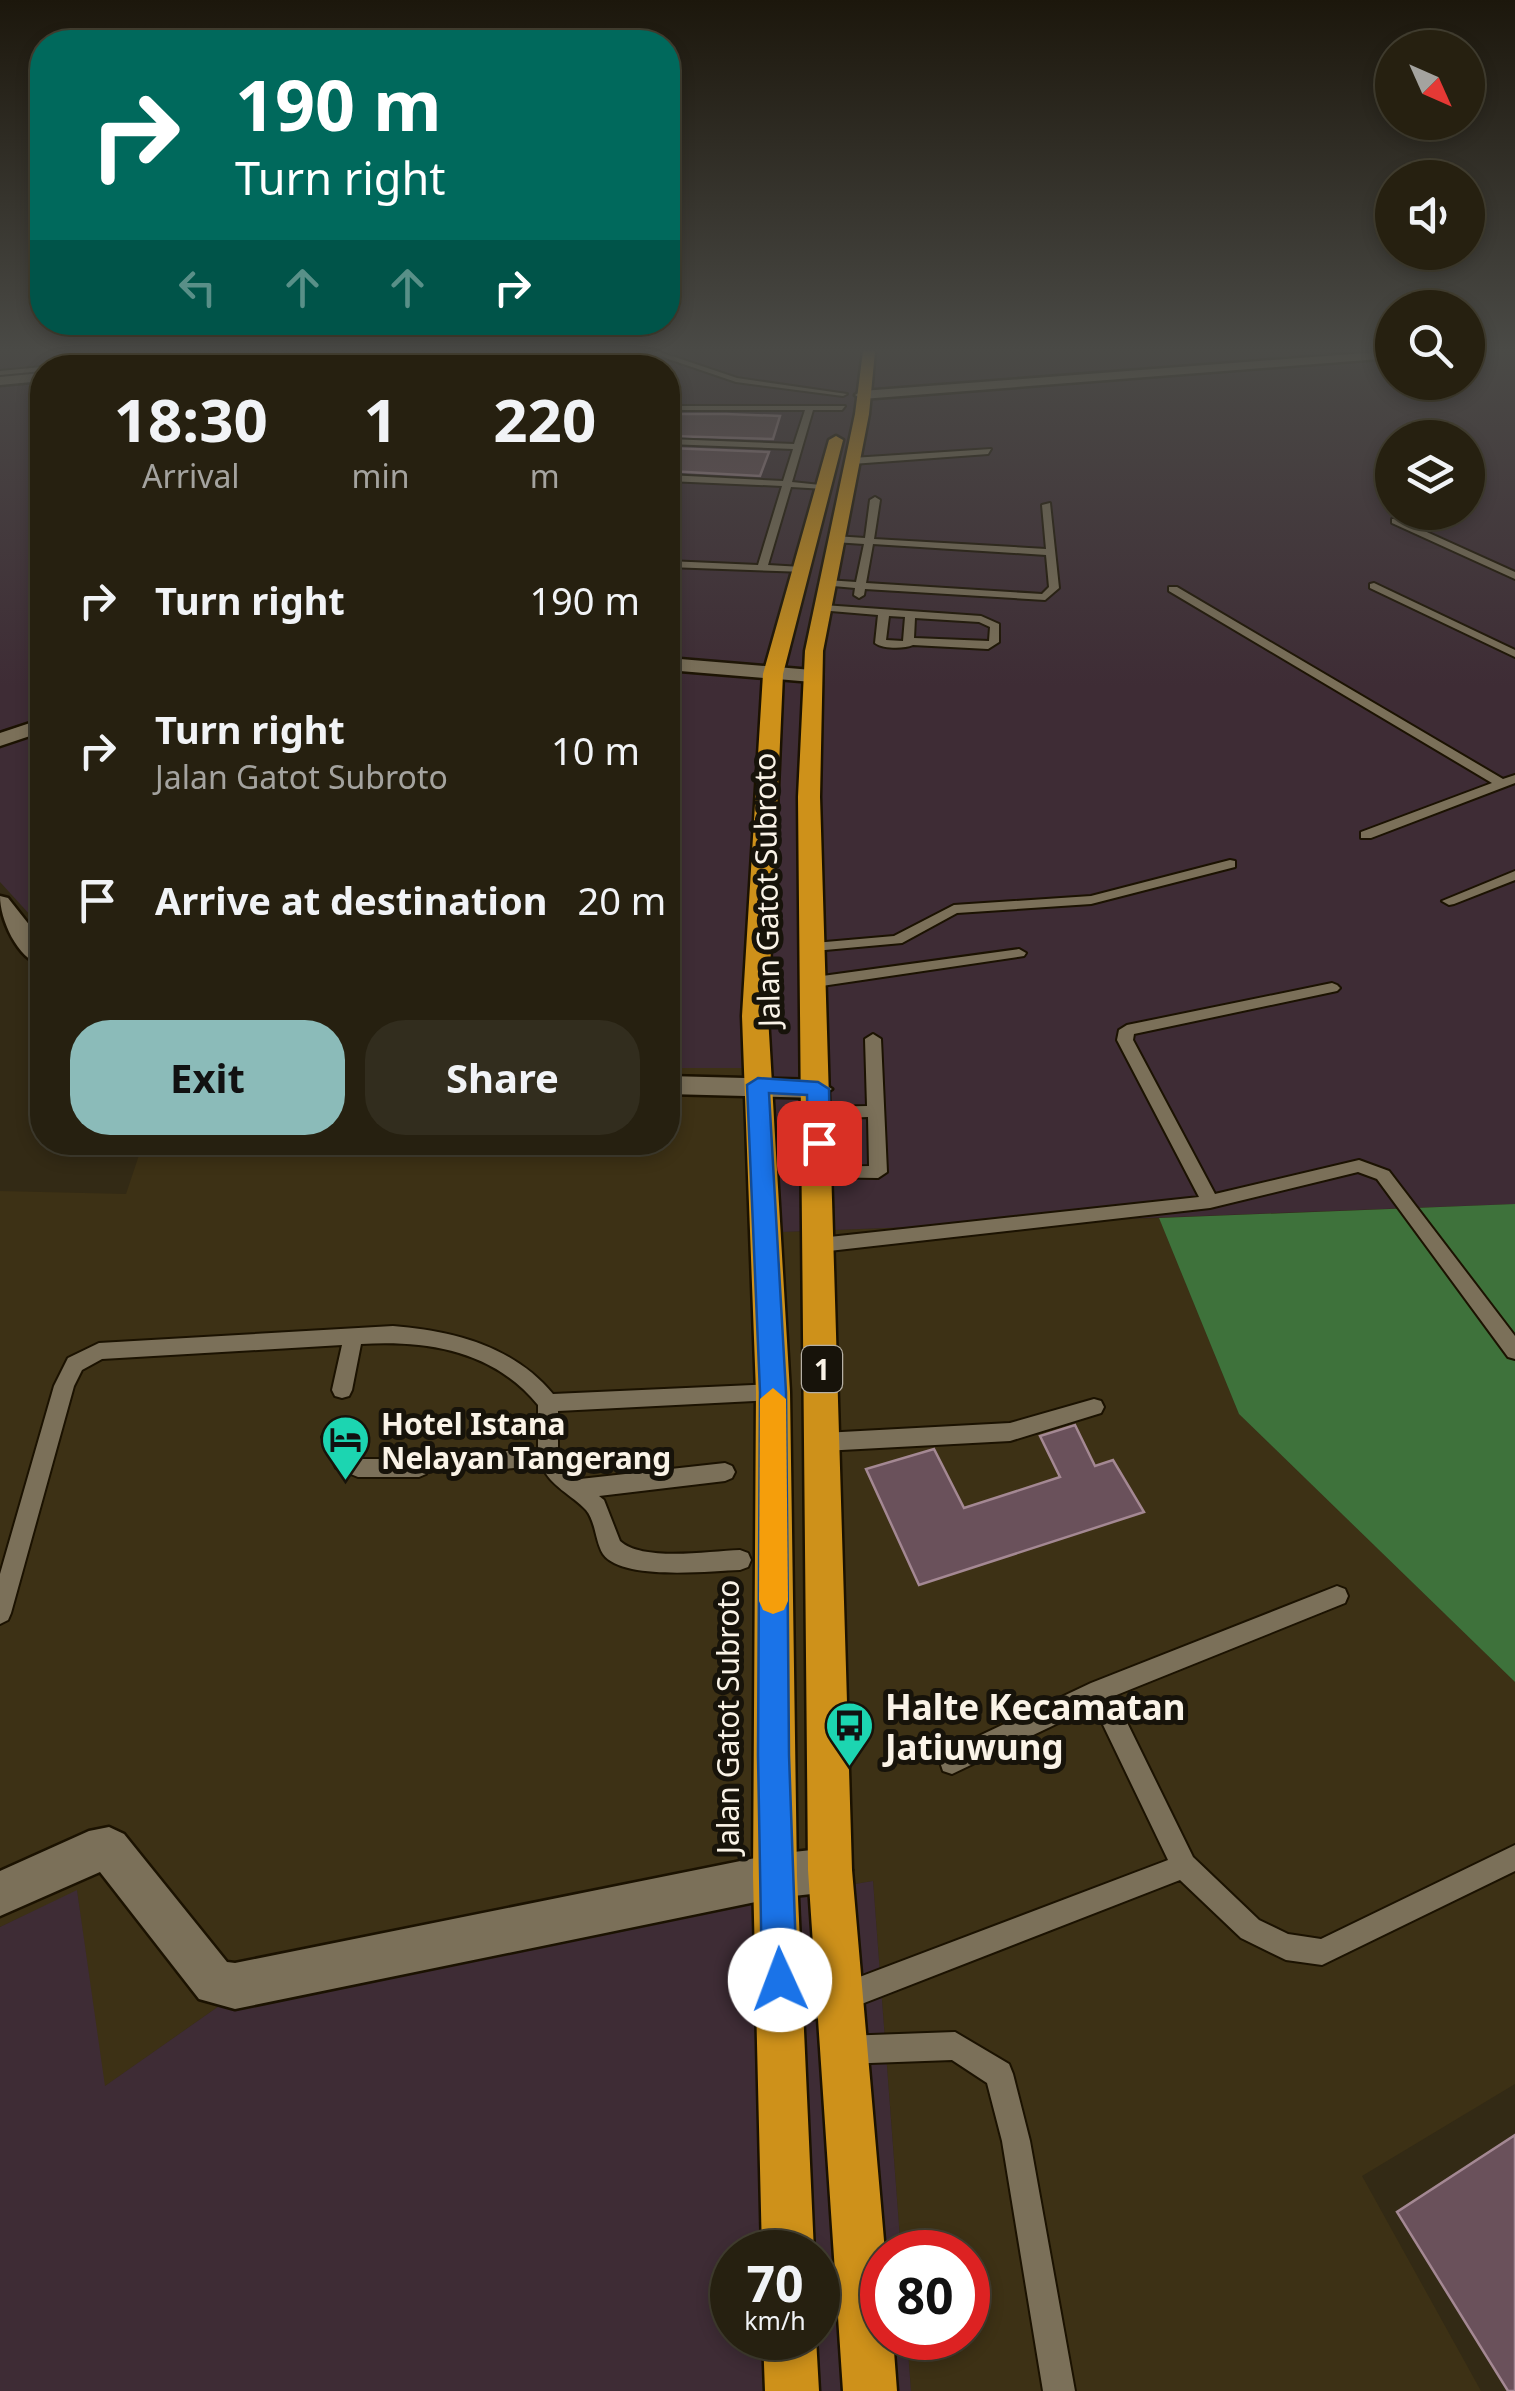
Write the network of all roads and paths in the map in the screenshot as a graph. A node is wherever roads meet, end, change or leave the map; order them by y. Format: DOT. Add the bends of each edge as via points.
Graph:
graph roads {
  1 [pos="796,463"];
  2 [pos="831,463"];
  3 [pos="852,463"];
  4 [pos="680,479"];
  5 [pos="790,484"];
  6 [pos="825,486"];
  7 [pos="875,500"];
  8 [pos="1047,505"];
  9 [pos="1416,530"];
  10 [pos="835,537"];
  11 [pos="869,540"];
  12 [pos="1051,550"];
  13 [pos="680,565"];
  14 [pos="768,570"];
  15 [pos="1515,576"];
  16 [pos="861,586"];
  17 [pos="1374,586"];
  18 [pos="1173,589"];
  19 [pos="818,591"];
  20 [pos="884,612"];
  21 [pos="910,614"];
  22 [pos="909,641"];
  23 [pos="1515,654"];
  24 [pos="680,665"];
  25 [pos="773,674"];
  26 [pos="812,676"];
  27 [pos="30,729"];
  28 [pos="0,740"];
  29 [pos="1508,782"];
  30 [pos="1366,835"];
  31 [pos="1230,864"];
  32 [pos="1515,876"];
  33 [pos="1449,901"];
  34 [pos="0,903"];
  35 [pos="30,941"];
  36 [pos="814,946"];
  37 [pos="1019,953"];
  38 [pos="815,982"];
  39 [pos="1332,988"];
  40 [pos="873,1039"];
  41 [pos="680,1085"];
  42 [pos="758,1085"];
  43 [pos="818,1101"];
  44 [pos="876,1111"];
  45 [pos="819,1173"];
  46 [pos="1210,1202"];
  47 [pos="820,1245"];
  48 [pos="354,1337"];
  49 [pos="1515,1352"];
  50 [pos="342,1390"];
  51 [pos="773,1392"];
  52 [pos="548,1403"];
  53 [pos="1094,1407"];
  54 [pos="332,1436"];
  55 [pos="823,1442"];
  56 [pos="548,1457"];
  57 [pos="477,1462"];
  58 [pos="419,1468"];
  59 [pos="725,1472"];
  60 [pos="578,1489"];
  61 [pos="740,1560"];
  62 [pos="1337,1596"];
  63 [pos="0,1613"];
  64 [pos="1099,1691"];
  65 [pos="952,1762"];
  66 [pos="1515,1858"];
  67 [pos="1184,1866"];
  68 [pos="830,1870"];
  69 [pos="775,1876"];
  70 [pos="0,1894"];
  71 [pos="841,1998"];
  72 [pos="781,2014"];
  73 [pos="842,2050"];
  74 [pos="787,2230"];
  75 [pos="791,2360"];
  76 [pos="792,2391"];
  77 [pos="870,2391"];
  78 [pos="1059,2391"];
  1 -- 5 [label="lane"];
  2 -- 6 [label="highway, Jalan Gatot Subroto / 1"];
  3 -- 10 [label="highway, Jalan Gatot Subroto / 1"];
  4 -- 5 [label="lane"];
  5 -- 6 [label="lane"];
  5 -- 14 [label="lane"];
  6 -- 19 [label="highway, Jalan Gatot Subroto / 1"];
  7 -- 11 [label="lane"];
  8 -- 12 [label="lane"];
  9 -- 15 [label="lane"];
  10 -- 11 [label="lane"];
  10 -- 19 [label="highway, Jalan Gatot Subroto / 1"];
  11 -- 12 [label="lane"];
  11 -- 16 [label="lane"];
  12 -- 16 [label="lane" via="1054,588 1035,598"];
  13 -- 14 [label="lane"];
  14 -- 19 [label="lane"];
  16 -- 19 [label="lane"];
  16 -- 19 [label="lane" via="863,605"];
  17 -- 23 [label="lane"];
  18 -- 29 [label="lane"];
  19 -- 20 [label="lane"];
  19 -- 25 [label="highway, Jalan Gatot Subroto / 1"];
  19 -- 26 [label="highway, Jalan Gatot Subroto / 1"];
  20 -- 21 [label="lane"];
  20 -- 22 [label="lane" via="880,642"];
  21 -- 22 [label="lane"];
  21 -- 22 [label="lane" via="982,619 995,626 988,646"];
  24 -- 25 [label="street"];
  25 -- 26 [label="street"];
  25 -- 42 [label="highway, Jalan Gatot Subroto / 1" via="755,1016"];
  26 -- 36 [label="highway, Jalan Gatot Subroto / 1"];
  27 -- 28 [label="street"];
  29 -- 30 [label="lane"];
  31 -- 36 [label="lane" via="1092,900 954,909 897,940"];
  32 -- 33 [label="lane"];
  34 -- 35 [label="street"];
  36 -- 38 [label="highway, Jalan Gatot Subroto / 1"];
  37 -- 38 [label="lane"];
  38 -- 43 [label="highway, Jalan Gatot Subroto / 1"];
  39 -- 46 [label="lane" via="1127,1030 1125,1040"];
  40 -- 44 [label="lane"];
  41 -- 42 [label="street"];
  42 -- 43 [label="street"];
  42 -- 51 [label="highway, Jalan Gatot Subroto / 1"];
  43 -- 44 [label="lane"];
  43 -- 45 [label="highway, Jalan Gatot Subroto / 1"];
  44 -- 45 [label="lane" via="878,1172"];
  45 -- 47 [label="highway, Jalan Gatot Subroto / 1"];
  46 -- 47 [label="lane"];
  46 -- 49 [label="lane" via="1360,1166 1373,1169"];
  47 -- 55 [label="highway, Jalan Gatot Subroto / 1"];
  48 -- 50 [label="lane"];
  48 -- 52 [label="lane" via="435,1336 471,1346 521,1376"];
  48 -- 63 [label="lane" via="99,1351 75,1364"];
  51 -- 52 [label="lane"];
  51 -- 69 [label="highway, Jalan Gatot Subroto / 1"];
  52 -- 56 [label="lane"];
  53 -- 55 [label="lane" via="1010,1432"];
  54 -- 58 [label="lane" via="343,1462 358,1468"];
  55 -- 68 [label="highway, Jalan Gatot Subroto / 1"];
  56 -- 57 [label="lane"];
  56 -- 60 [label="lane" via="552,1469"];
  59 -- 60 [label="lane"];
  60 -- 61 [label="lane" via="597,1506 611,1547 626,1559"];
  62 -- 64 [label="lane"];
  64 -- 65 [label="lane"];
  64 -- 67 [label="lane"];
  66 -- 67 [label="lane" via="1322,1952 1286,1947 1250,1928"];
  67 -- 71 [label="lane"];
  68 -- 69 [label="street"];
  68 -- 71 [label="highway, Jalan Gatot Subroto / 1"];
  69 -- 70 [label="street" via="235,1986 215,1982 110,1849"];
  69 -- 72 [label="highway, Jalan Gatot Subroto / 1"];
  71 -- 72 [label="lane"];
  71 -- 73 [label="highway, Jalan Gatot Subroto / 1"];
  72 -- 74 [label="highway, Jalan Gatot Subroto / 1"];
  73 -- 77 [label="highway, Jalan Gatot Subroto / 1"];
  73 -- 78 [label="lane" via="955,2046 999,2074"];
  75 -- 76 [label="highway"];
}
